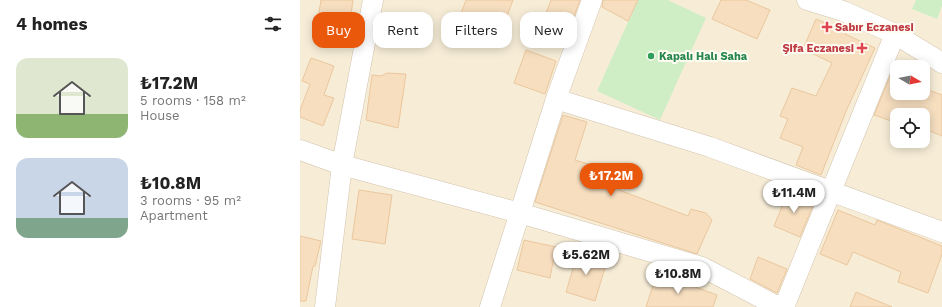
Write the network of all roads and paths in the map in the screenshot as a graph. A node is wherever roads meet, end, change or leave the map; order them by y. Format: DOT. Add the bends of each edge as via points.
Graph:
graph roads {
  1 [pos="374,0"];
  2 [pos="592,0"];
  3 [pos="807,0"];
  4 [pos="895,34"];
  5 [pos="942,63"];
  6 [pos="556,99"];
  7 [pos="300,150"];
  8 [pos="342,164"];
  9 [pos="832,192"];
  10 [pos="520,214"];
  11 [pos="942,232"];
  12 [pos="325,307"];
  13 [pos="490,307"];
  14 [pos="779,307"];
  15 [pos="784,307"];
  1 -- 8 [label="street"];
  2 -- 6 [label="street"];
  3 -- 4 [label="street" via="843,11"];
  4 -- 5 [label="street"];
  4 -- 9 [label="street"];
  6 -- 9 [label="street" via="710,147"];
  6 -- 10 [label="street"];
  7 -- 8 [label="street"];
  8 -- 10 [label="street"];
  8 -- 12 [label="street"];
  9 -- 11 [label="street"];
  9 -- 15 [label="street"];
  10 -- 13 [label="street"];
  10 -- 14 [label="street" via="702,267"];
}
